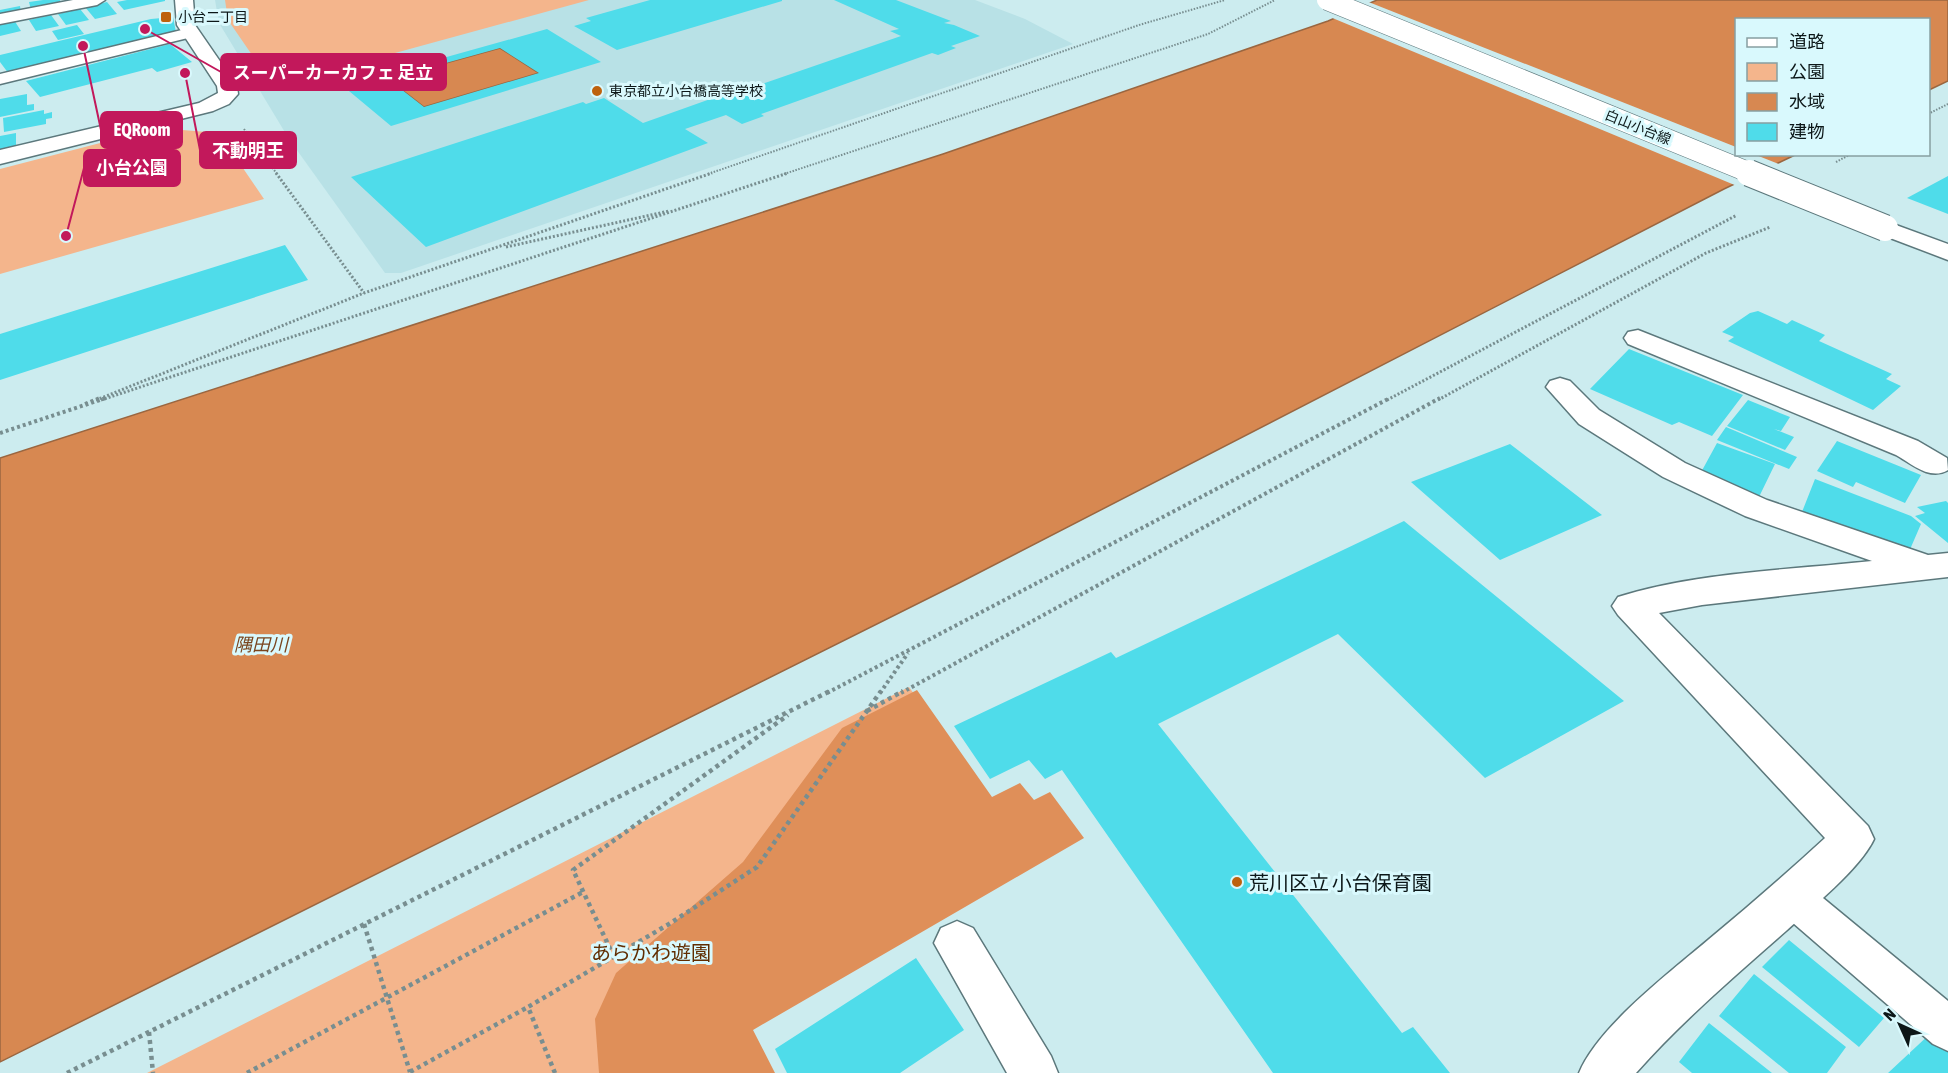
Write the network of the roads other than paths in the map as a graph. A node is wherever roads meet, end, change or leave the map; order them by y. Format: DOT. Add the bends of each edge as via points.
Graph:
graph roads {
  1 [pos="97,0"];
  2 [pos="184,0"];
  3 [pos="1327,0"];
  4 [pos="0,19"];
  5 [pos="190,33"];
  6 [pos="0,79"];
  7 [pos="0,157"];
  8 [pos="1948,253"];
  9 [pos="1638,338"];
  10 [pos="1560,387"];
  11 [pos="1944,462"];
  12 [pos="1942,573"];
  13 [pos="1792,897"];
  14 [pos="957,943"];
  15 [pos="1948,1029"];
  16 [pos="1034,1073"];
  17 [pos="1603,1073"];
  1 -- 4 [label="lane"];
  2 -- 5 [label="street"];
  3 -- 8 [label="street, 白山小台線, bridge"];
  5 -- 6 [label="lane"];
  5 -- 7 [label="street" via="227,86 228,94 222,100"];
  9 -- 11 [label="street"];
  10 -- 12 [label="street" via="1589,417 1674,470 1756,508"];
  12 -- 13 [label="street" via="1702,592 1630,606 1853,839"];
  13 -- 15 [label="lane"];
  13 -- 17 [label="street" via="1657,1014"];
  14 -- 16 [label="street"];
}
